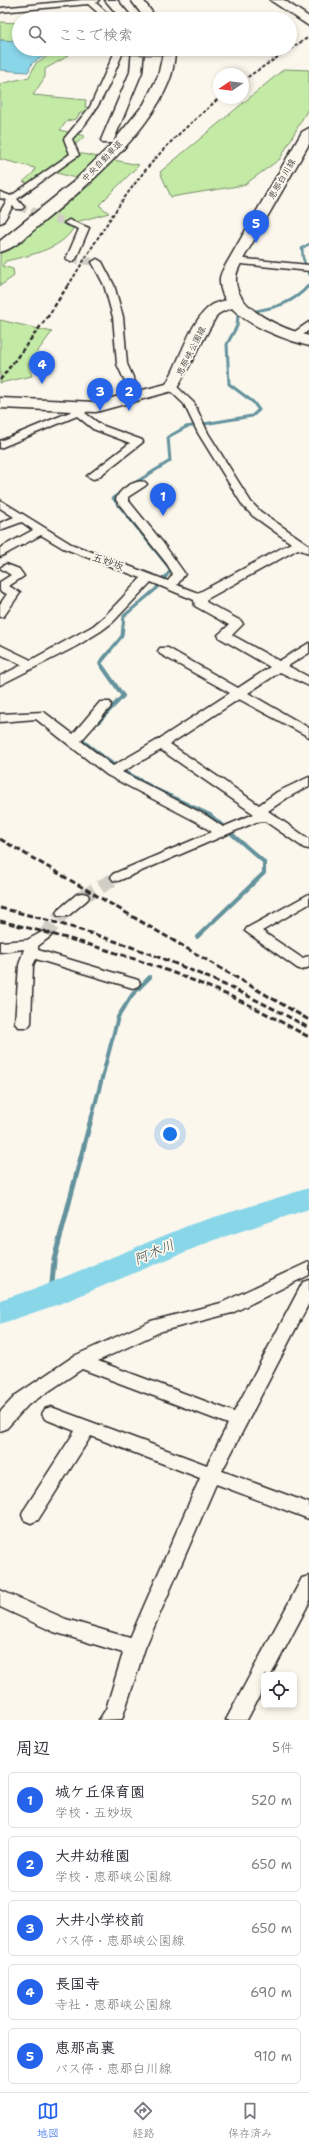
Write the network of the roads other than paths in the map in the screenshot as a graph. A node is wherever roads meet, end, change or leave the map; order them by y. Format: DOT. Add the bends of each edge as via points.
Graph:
graph roads {
  1 [pos="111,0"];
  2 [pos="137,0"];
  3 [pos="150,0"];
  4 [pos="276,0"];
  5 [pos="91,1"];
  6 [pos="0,10"];
  7 [pos="103,12"];
  8 [pos="121,12"];
  9 [pos="150,12"];
  10 [pos="155,12"];
  11 [pos="294,12"];
  12 [pos="297,14"];
  13 [pos="309,22"];
  14 [pos="117,56"];
  15 [pos="137,56"];
  16 [pos="156,56"];
  17 [pos="169,56"];
  18 [pos="309,132"];
  19 [pos="108,140"];
  20 [pos="0,195"];
  21 [pos="12,199"];
  22 [pos="19,207"];
  23 [pos="0,220"];
  24 [pos="69,223"];
  25 [pos="0,236"];
  26 [pos="0,248"];
  27 [pos="71,259"];
  28 [pos="235,261"];
  29 [pos="97,262"];
  30 [pos="309,268"];
  31 [pos="242,309"];
  32 [pos="309,325"];
  33 [pos="301,339"];
  34 [pos="171,387"];
  35 [pos="137,397"];
  36 [pos="0,403"];
  37 [pos="84,410"];
  38 [pos="0,445"];
  39 [pos="93,476"];
  40 [pos="141,484"];
  41 [pos="0,503"];
  42 [pos="23,518"];
  43 [pos="0,527"];
  44 [pos="40,530"];
  45 [pos="304,546"];
  46 [pos="0,553"];
  47 [pos="6,568"];
  48 [pos="149,577"];
  49 [pos="0,586"];
  50 [pos="170,586"];
  51 [pos="201,598"];
  52 [pos="0,613"];
  53 [pos="309,647"];
  54 [pos="0,649"];
  55 [pos="164,651"];
  56 [pos="30,664"];
  57 [pos="280,666"];
  58 [pos="0,681"];
  59 [pos="309,682"];
  60 [pos="239,694"];
  61 [pos="105,705"];
  62 [pos="0,718"];
  63 [pos="309,733"];
  64 [pos="74,741"];
  65 [pos="161,744"];
  66 [pos="112,772"];
  67 [pos="309,782"];
  68 [pos="264,814"];
  69 [pos="227,831"];
  70 [pos="309,845"];
  71 [pos="118,877"];
  72 [pos="82,897"];
  73 [pos="309,898"];
  74 [pos="63,913"];
  75 [pos="44,936"];
  76 [pos="0,947"];
  77 [pos="31,948"];
  78 [pos="309,961"];
  79 [pos="133,983"];
  80 [pos="23,1023"];
  81 [pos="309,1268"];
  82 [pos="309,1286"];
  83 [pos="80,1361"];
  84 [pos="51,1414"];
  85 [pos="238,1421"];
  86 [pos="0,1424"];
  87 [pos="87,1427"];
  88 [pos="211,1474"];
  89 [pos="309,1511"];
  90 [pos="31,1515"];
  91 [pos="309,1584"];
  92 [pos="0,1598"];
  93 [pos="135,1648"];
  94 [pos="109,1720"];
  95 [pos="236,1720"];
  1 -- 8 [label="main road"];
  2 -- 9 [label="main road"];
  3 -- 10 [label="main road"];
  4 -- 11 [label="main road"];
  5 -- 6 [label="street"];
  5 -- 7 [label="street"];
  12 -- 13 [label="main road"];
  14 -- 21 [label="street" via="101,98 68,139 75,155"];
  15 -- 19 [label="main road" via="136,72"];
  16 -- 19 [label="main road, 中央自動車道" via="151,77"];
  17 -- 26 [label="main road, 中央自動車道" via="165,78 145,111 118,146 67,195"];
  18 -- 28 [label="main road, 恵那白川線"];
  19 -- 25 [label="main road, 中央自動車道" via="56,192"];
  20 -- 21 [label="street"];
  21 -- 22 [label="street"];
  21 -- 23 [label="street"];
  24 -- 27 [label="street" via="84,228"];
  28 -- 30 [label="street"];
  28 -- 31 [label="main road, 恵那白川線" via="228,278 230,289"];
  29 -- 35 [label="street" via="109,285 118,317 122,364"];
  31 -- 33 [label="main road"];
  31 -- 34 [label="main road, 恵那峡公園線" via="217,308 210,314"];
  32 -- 33 [label="street"];
  34 -- 35 [label="main road, 恵那峡公園線"];
  34 -- 45 [label="street" via="189,403 203,432 247,504 257,514"];
  35 -- 37 [label="main road, 恵那峡公園線"];
  36 -- 37 [label="main road, 恵那峡公園線"];
  37 -- 38 [label="street"];
  37 -- 39 [label="street" via="97,427 138,442"];
  40 -- 50 [label="street" via="123,495 122,500 165,550 179,574"];
  41 -- 42 [label="street, 五妙坂"];
  42 -- 43 [label="street"];
  42 -- 44 [label="street, 五妙坂"];
  44 -- 46 [label="street"];
  44 -- 48 [label="street, 五妙坂" via="67,546"];
  45 -- 51 [label="street"];
  47 -- 49 [label="street" via="18,576"];
  48 -- 50 [label="street, 五妙坂"];
  48 -- 56 [label="street" via="109,619 75,643"];
  49 -- 52 [label="street" via="14,593"];
  50 -- 51 [label="street, 五妙坂"];
  51 -- 57 [label="street" via="198,603 237,624 224,635"];
  53 -- 57 [label="street"];
  54 -- 56 [label="street"];
  55 -- 60 [label="street"];
  56 -- 58 [label="street"];
  57 -- 59 [label="street"];
  57 -- 60 [label="street"];
  60 -- 63 [label="street"];
  60 -- 65 [label="street"];
  61 -- 64 [label="street"];
  62 -- 64 [label="street" via="39,714"];
  64 -- 66 [label="street"];
  65 -- 66 [label="street"];
  65 -- 68 [label="street"];
  66 -- 69 [label="street"];
  67 -- 68 [label="street" via="282,795"];
  68 -- 69 [label="street"];
  68 -- 70 [label="street"];
  69 -- 71 [label="street"];
  72 -- 74 [label="street"];
  73 -- 78 [label="street" via="252,931 302,966"];
  75 -- 77 [label="street"];
  76 -- 77 [label="street"];
  77 -- 79 [label="street"];
  77 -- 80 [label="street" via="26,965"];
  81 -- 83 [label="street" via="226,1308 157,1326"];
  82 -- 85 [label="street"];
  83 -- 85 [label="street"];
  83 -- 86 [label="street" via="22,1400"];
  84 -- 87 [label="street"];
  85 -- 88 [label="street"];
  87 -- 88 [label="street"];
  87 -- 90 [label="street"];
  88 -- 89 [label="street"];
  88 -- 93 [label="street"];
  91 -- 95 [label="street"];
  92 -- 93 [label="street" via="61,1626"];
  93 -- 94 [label="street" via="115,1713"];
}
